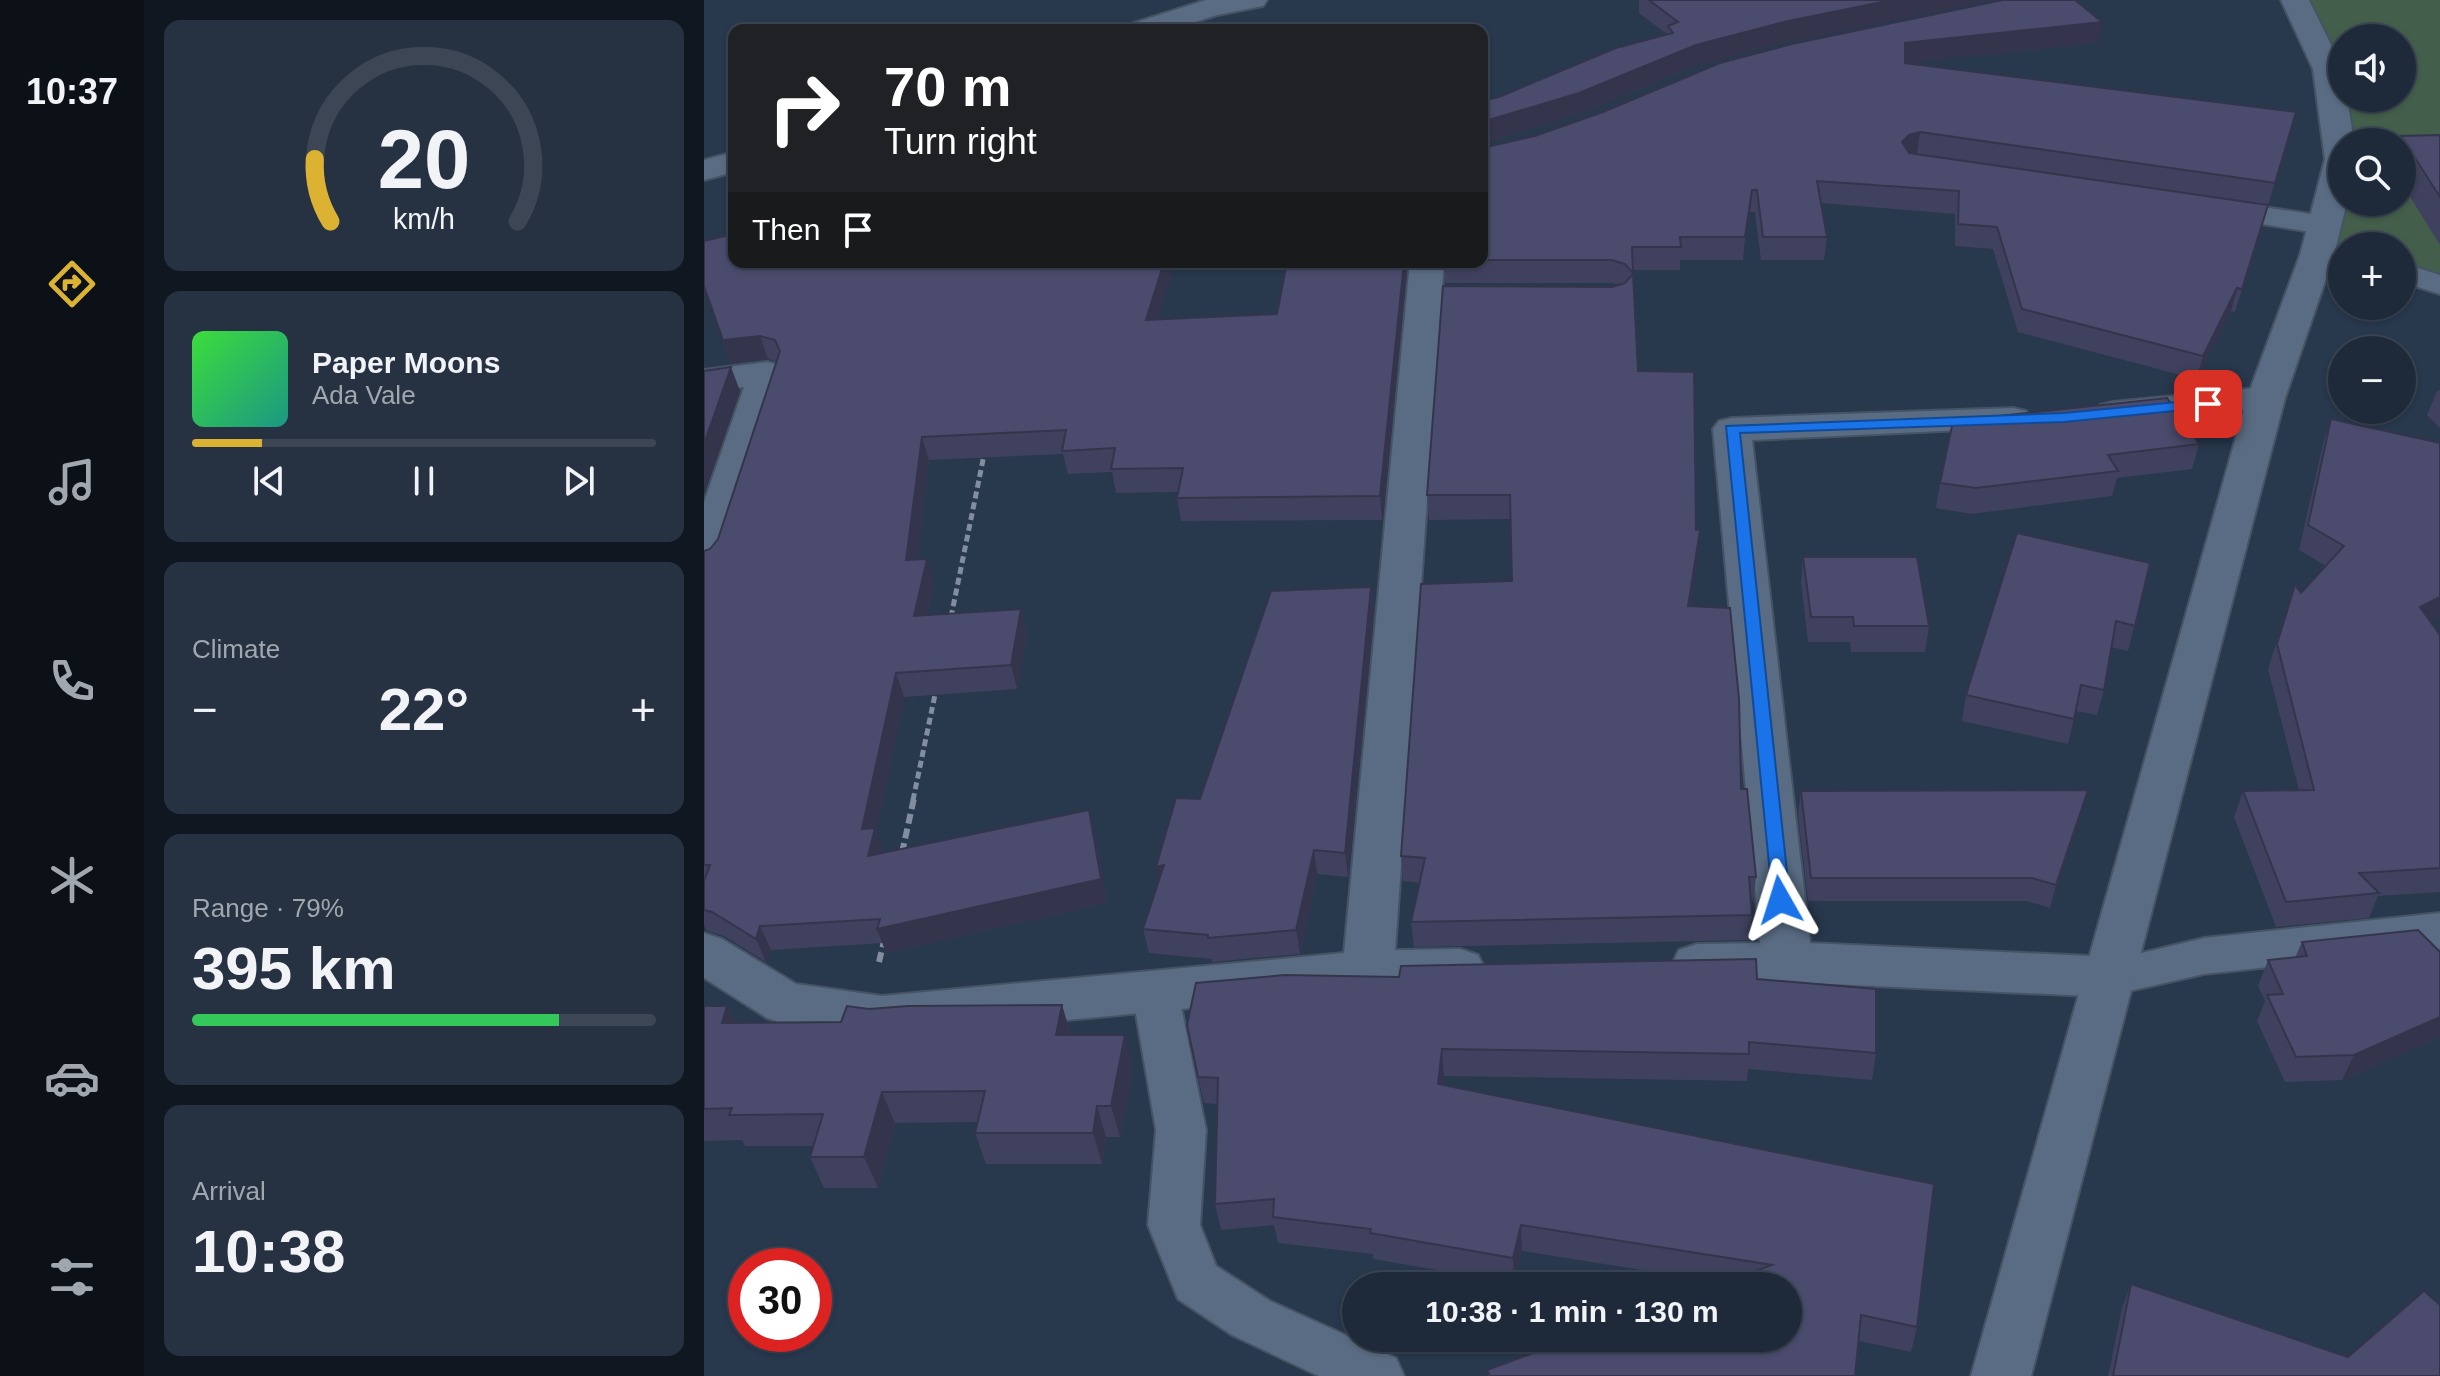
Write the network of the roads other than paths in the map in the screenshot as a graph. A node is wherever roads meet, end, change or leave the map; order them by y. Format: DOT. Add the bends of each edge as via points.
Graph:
graph roads {
  1 [pos="1253,0"];
  2 [pos="2295,0"];
  3 [pos="1160,24"];
  4 [pos="728,164"];
  5 [pos="704,170"];
  6 [pos="2177,204"];
  7 [pos="2330,232"];
  8 [pos="2328,246"];
  9 [pos="2416,276"];
  10 [pos="2440,284"];
  11 [pos="1435,285"];
  12 [pos="704,381"];
  13 [pos="2266,398"];
  14 [pos="704,561"];
  15 [pos="2440,931"];
  16 [pos="704,953"];
  17 [pos="1787,962"];
  18 [pos="1647,965"];
  19 [pos="1508,968"];
  20 [pos="1368,971"];
  21 [pos="2112,977"];
  22 [pos="1155,991"];
  23 [pos="1377,1376"];
  24 [pos="2001,1376"];
  1 -- 3 [label="street"];
  2 -- 7 [label="street" via="2328,69 2341,159"];
  4 -- 5 [label="street"];
  6 -- 8 [label="lane"];
  8 -- 13 [label="street"];
  9 -- 10 [label="lane"];
  11 -- 20 [label="street"];
  12 -- 14 [label="street" via="767,373"];
  13 -- 17 [label="street" via="2064,417 1732,429"];
  13 -- 21 [label="street"];
  15 -- 21 [label="lane" via="2204,956"];
  16 -- 22 [label="street" via="785,1003 882,1017"];
  17 -- 18 [label="street"];
  17 -- 21 [label="street"];
  19 -- 20 [label="street"];
  20 -- 22 [label="street"];
  21 -- 24 [label="street"];
  22 -- 23 [label="lane" via="1181,1130 1174,1225 1197,1282 1251,1318"];
}
